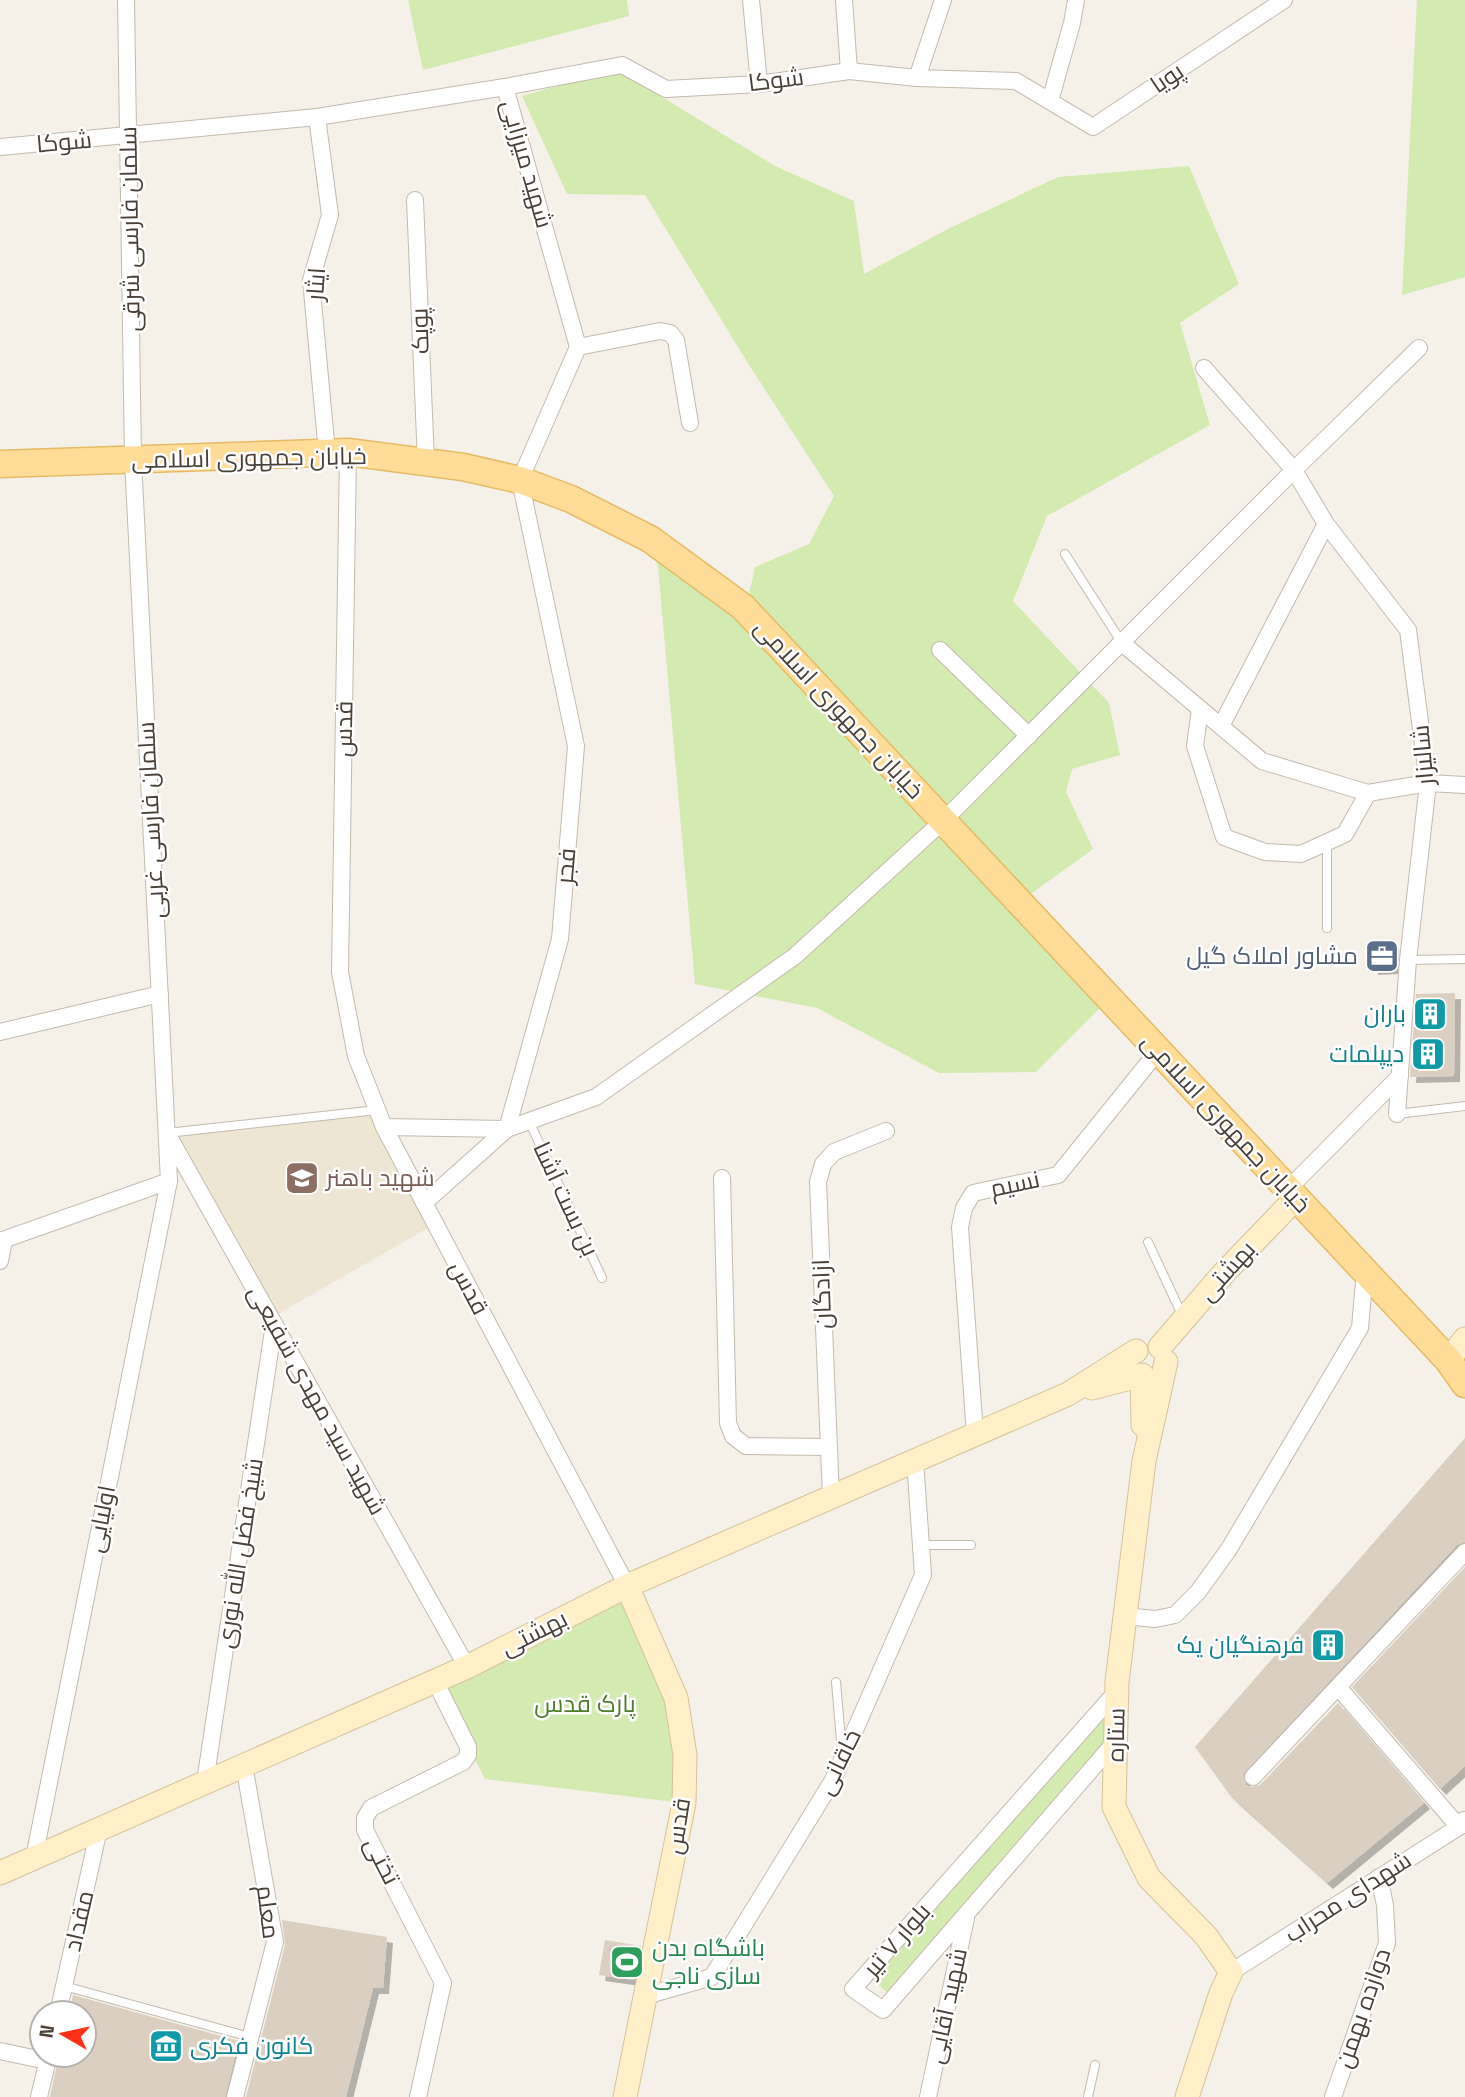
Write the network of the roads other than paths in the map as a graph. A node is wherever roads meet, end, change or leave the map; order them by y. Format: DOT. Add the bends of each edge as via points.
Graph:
graph roads {
  1 [pos="126,0"];
  2 [pos="751,0"];
  3 [pos="844,0"];
  4 [pos="943,0"];
  5 [pos="1076,0"];
  6 [pos="1283,0"];
  7 [pos="849,71"];
  8 [pos="917,78"];
  9 [pos="759,84"];
  10 [pos="505,87"];
  11 [pos="1050,101"];
  12 [pos="317,117"];
  13 [pos="128,136"];
  14 [pos="0,147"];
  15 [pos="415,200"];
  16 [pos="578,347"];
  17 [pos="1419,348"];
  18 [pos="1204,368"];
  19 [pos="690,423"];
  20 [pos="338,452"];
  21 [pos="133,459"];
  22 [pos="426,462"];
  23 [pos="0,464"];
  24 [pos="1294,470"];
  25 [pos="520,480"];
  26 [pos="1326,524"];
  27 [pos="1065,554"];
  28 [pos="1122,643"];
  29 [pos="940,650"];
  30 [pos="1200,709"];
  31 [pos="1220,726"];
  32 [pos="1029,736"];
  33 [pos="1428,783"];
  34 [pos="1465,785"];
  35 [pos="1368,793"];
  36 [pos="943,821"];
  37 [pos="1327,842"];
  38 [pos="1327,928"];
  39 [pos="1465,959"];
  40 [pos="1408,960"];
  41 [pos="160,994"];
  42 [pos="0,1032"];
  43 [pos="1158,1051"];
  44 [pos="1400,1076"];
  45 [pos="1465,1106"];
  46 [pos="377,1110"];
  47 [pos="1397,1114"];
  48 [pos="530,1121"];
  49 [pos="384,1127"];
  50 [pos="507,1129"];
  51 [pos="886,1131"];
  52 [pos="167,1133"];
  53 [pos="722,1178"];
  54 [pos="169,1181"];
  55 [pos="1293,1193"];
  56 [pos="424,1203"];
  57 [pos="2,1240"];
  58 [pos="1148,1242"];
  59 [pos="0,1261"];
  60 [pos="1365,1270"];
  61 [pos="602,1278"];
  62 [pos="1184,1320"];
  63 [pos="274,1324"];
  64 [pos="1465,1339"];
  65 [pos="1136,1351"];
  66 [pos="1163,1355"];
  67 [pos="1448,1360"];
  68 [pos="1142,1375"];
  69 [pos="1465,1384"];
  70 [pos="1068,1394"];
  71 [pos="975,1434"];
  72 [pos="828,1447"];
  73 [pos="915,1460"];
  74 [pos="1144,1461"];
  75 [pos="831,1497"];
  76 [pos="921,1545"];
  77 [pos="971,1545"];
  78 [pos="1465,1552"];
  79 [pos="627,1586"];
  80 [pos="1125,1616"];
  81 [pos="467,1667"];
  82 [pos="435,1681"];
  83 [pos="836,1682"];
  84 [pos="1338,1687"];
  85 [pos="1117,1691"];
  86 [pos="1116,1741"];
  87 [pos="842,1759"];
  88 [pos="244,1765"];
  89 [pos="1253,1777"];
  90 [pos="205,1782"];
  91 [pos="1463,1823"];
  92 [pos="99,1829"];
  93 [pos="34,1858"];
  94 [pos="0,1873"];
  95 [pos="1379,1878"];
  96 [pos="967,1915"];
  97 [pos="1231,1972"];
  98 [pos="64,1986"];
  99 [pos="645,1996"];
  100 [pos="61,1999"];
  101 [pos="250,2037"];
  102 [pos="0,2052"];
  103 [pos="28,2056"];
  104 [pos="1095,2065"];
  105 [pos="45,2069"];
  106 [pos="39,2097"];
  107 [pos="234,2097"];
  108 [pos="418,2097"];
  109 [pos="625,2097"];
  110 [pos="928,2097"];
  111 [pos="1088,2097"];
  112 [pos="1187,2097"];
  113 [pos="1333,2097"];
  1 -- 13 [label="street, سلمان فارسی شرقی"];
  2 -- 9 [label="street"];
  3 -- 7 [label="street"];
  4 -- 8 [label="street"];
  5 -- 11 [label="street"];
  6 -- 11 [label="street, پویا" via="1093,127"];
  7 -- 8 [label="street, شوکا"];
  7 -- 9 [label="street, شوکا"];
  8 -- 11 [label="street, شوکا" via="1016,81"];
  9 -- 10 [label="street, شوکا" via="666,89 622,65"];
  10 -- 12 [label="street, شهید میرزایی"];
  10 -- 16 [label="street, شهید میرزایی"];
  12 -- 13 [label="street, شهید میرزایی"];
  12 -- 20 [label="street, ایثار" via="330,215 311,280"];
  13 -- 14 [label="street, شوکا"];
  13 -- 21 [label="street, سلمان فارسی شرقی"];
  15 -- 22 [label="street, پوپک"];
  16 -- 19 [label="street" via="670,333 676,340"];
  16 -- 25 [label="street"];
  17 -- 24 [label="street"];
  18 -- 24 [label="street, شالیزار"];
  20 -- 21 [label="main road, خیابان جمهوری اسلامی"];
  20 -- 22 [label="main road, خیابان جمهوری اسلامی"];
  20 -- 46 [label="street, قدس" via="340,972 356,1056"];
  21 -- 23 [label="main road, خیابان جمهوری اسلامی"];
  21 -- 41 [label="street, سلمان فارسی غربی"];
  22 -- 25 [label="main road, خیابان جمهوری اسلامی"];
  24 -- 26 [label="street, شالیزار"];
  24 -- 28 [label="street"];
  25 -- 36 [label="main road, خیابان جمهوری اسلامی" via="571,499 650,539 743,607"];
  25 -- 50 [label="street, فجر" via="576,746 560,939"];
  26 -- 31 [label="street"];
  26 -- 33 [label="street, شالیزار" via="1408,630"];
  27 -- 28 [label="lane"];
  28 -- 30 [label="street"];
  28 -- 32 [label="street"];
  29 -- 32 [label="street"];
  30 -- 31 [label="street"];
  30 -- 37 [label="street" via="1195,746 1224,837 1265,852 1301,854"];
  31 -- 35 [label="street" via="1262,761"];
  32 -- 36 [label="street"];
  33 -- 34 [label="street"];
  33 -- 35 [label="street"];
  33 -- 40 [label="street, شالیزار"];
  35 -- 37 [label="street" via="1345,834"];
  36 -- 43 [label="main road, خیابان جمهوری اسلامی"];
  36 -- 48 [label="street" via="795,956 596,1097"];
  37 -- 38 [label="lane"];
  39 -- 40 [label="lane"];
  40 -- 44 [label="street, شالیزار"];
  41 -- 42 [label="street"];
  41 -- 52 [label="street, سلمان فارسی غربی"];
  43 -- 55 [label="main road, خیابان جمهوری اسلامی"];
  43 -- 71 [label="street, نسیم" via="1058,1175 973,1193 964,1208 960,1227"];
  44 -- 47 [label="street, شالیزار"];
  44 -- 55 [label="street"];
  45 -- 47 [label="lane"];
  46 -- 49 [label="street, قدس"];
  46 -- 52 [label="lane"];
  48 -- 50 [label="street"];
  48 -- 61 [label="lane, بن بست آشنا"];
  49 -- 50 [label="street"];
  49 -- 56 [label="street, قدس"];
  50 -- 56 [label="street"];
  51 -- 72 [label="street, ازادگان" via="834,1152 822,1164 818,1182"];
  52 -- 54 [label="street, سلمان فارسی غربی"];
  52 -- 63 [label="street, شهید سید مهدی شفیعی"];
  53 -- 72 [label="street" via="728,1423 733,1436 746,1446"];
  54 -- 57 [label="street"];
  54 -- 93 [label="street, اولیایی"];
  55 -- 60 [label="main road, خیابان جمهوری اسلامی"];
  55 -- 62 [label="street, بهشتی"];
  56 -- 79 [label="street, قدس"];
  57 -- 59 [label="street"];
  58 -- 62 [label="lane"];
  60 -- 67 [label="main road, خیابان جمهوری اسلامی"];
  60 -- 80 [label="street" via="1360,1328 1229,1549 1175,1615 1155,1619"];
  62 -- 66 [label="street, بهشتی"];
  63 -- 81 [label="street, شهید سید مهدی شفیعی"];
  63 -- 90 [label="street, شیخ فضل الله نوری"];
  64 -- 67 [label="street"];
  65 -- 66 [label="street" via="1150,1343"];
  65 -- 68 [label="street" via="1135,1367"];
  65 -- 70 [label="street"];
  66 -- 68 [label="street" via="1162,1372"];
  66 -- 74 [label="street"];
  67 -- 69 [label="main road, خیابان جمهوری اسلامی"];
  68 -- 70 [label="street"];
  68 -- 74 [label="street"];
  70 -- 71 [label="street, بهشتی"];
  71 -- 73 [label="street, بهشتی"];
  72 -- 75 [label="street, ازادگان"];
  73 -- 75 [label="street, بهشتی"];
  73 -- 76 [label="street, خاقانی"];
  74 -- 80 [label="street, ستاره"];
  75 -- 79 [label="street, بهشتی"];
  76 -- 77 [label="lane"];
  76 -- 87 [label="street, خاقانی" via="923,1575"];
  78 -- 84 [label="street"];
  79 -- 81 [label="street, بهشتی"];
  79 -- 99 [label="street, قدس" via="676,1698 685,1755 684,1803"];
  80 -- 85 [label="street, ستاره"];
  81 -- 82 [label="street, بهشتی"];
  82 -- 88 [label="street, بهشتی"];
  82 -- 108 [label="street, تختی" via="468,1755 463,1762 371,1808 365,1829 443,1983"];
  83 -- 87 [label="lane"];
  84 -- 89 [label="street"];
  84 -- 91 [label="street"];
  85 -- 86 [label="street, ستاره"];
  85 -- 96 [label="street, بلوار ۷ تیر" via="853,1989 883,2010"];
  86 -- 96 [label="street, بلوار ۷ تیر"];
  86 -- 97 [label="street, ستاره" via="1114,1807 1149,1878 1206,1936"];
  87 -- 99 [label="street, خاقانی" via="712,1977"];
  88 -- 90 [label="street, بهشتی"];
  88 -- 101 [label="street, معلم" via="275,1942"];
  90 -- 92 [label="street, بهشتی"];
  91 -- 95 [label="street, شهدای محراب"];
  92 -- 93 [label="street, بهشتی"];
  92 -- 98 [label="street, مقداد"];
  93 -- 94 [label="street, بهشتی"];
  95 -- 97 [label="street, شهدای محراب"];
  95 -- 113 [label="street, دوازده بهمن" via="1387,1943"];
  96 -- 110 [label="street, شهید آقایی"];
  97 -- 112 [label="street"];
  98 -- 100 [label="street, مقداد"];
  98 -- 101 [label="lane"];
  99 -- 109 [label="street, قدس"];
  101 -- 107 [label="street, معلم"];
  102 -- 103 [label="street"];
  104 -- 111 [label="lane"];
  105 -- 106 [label="street"];
}
